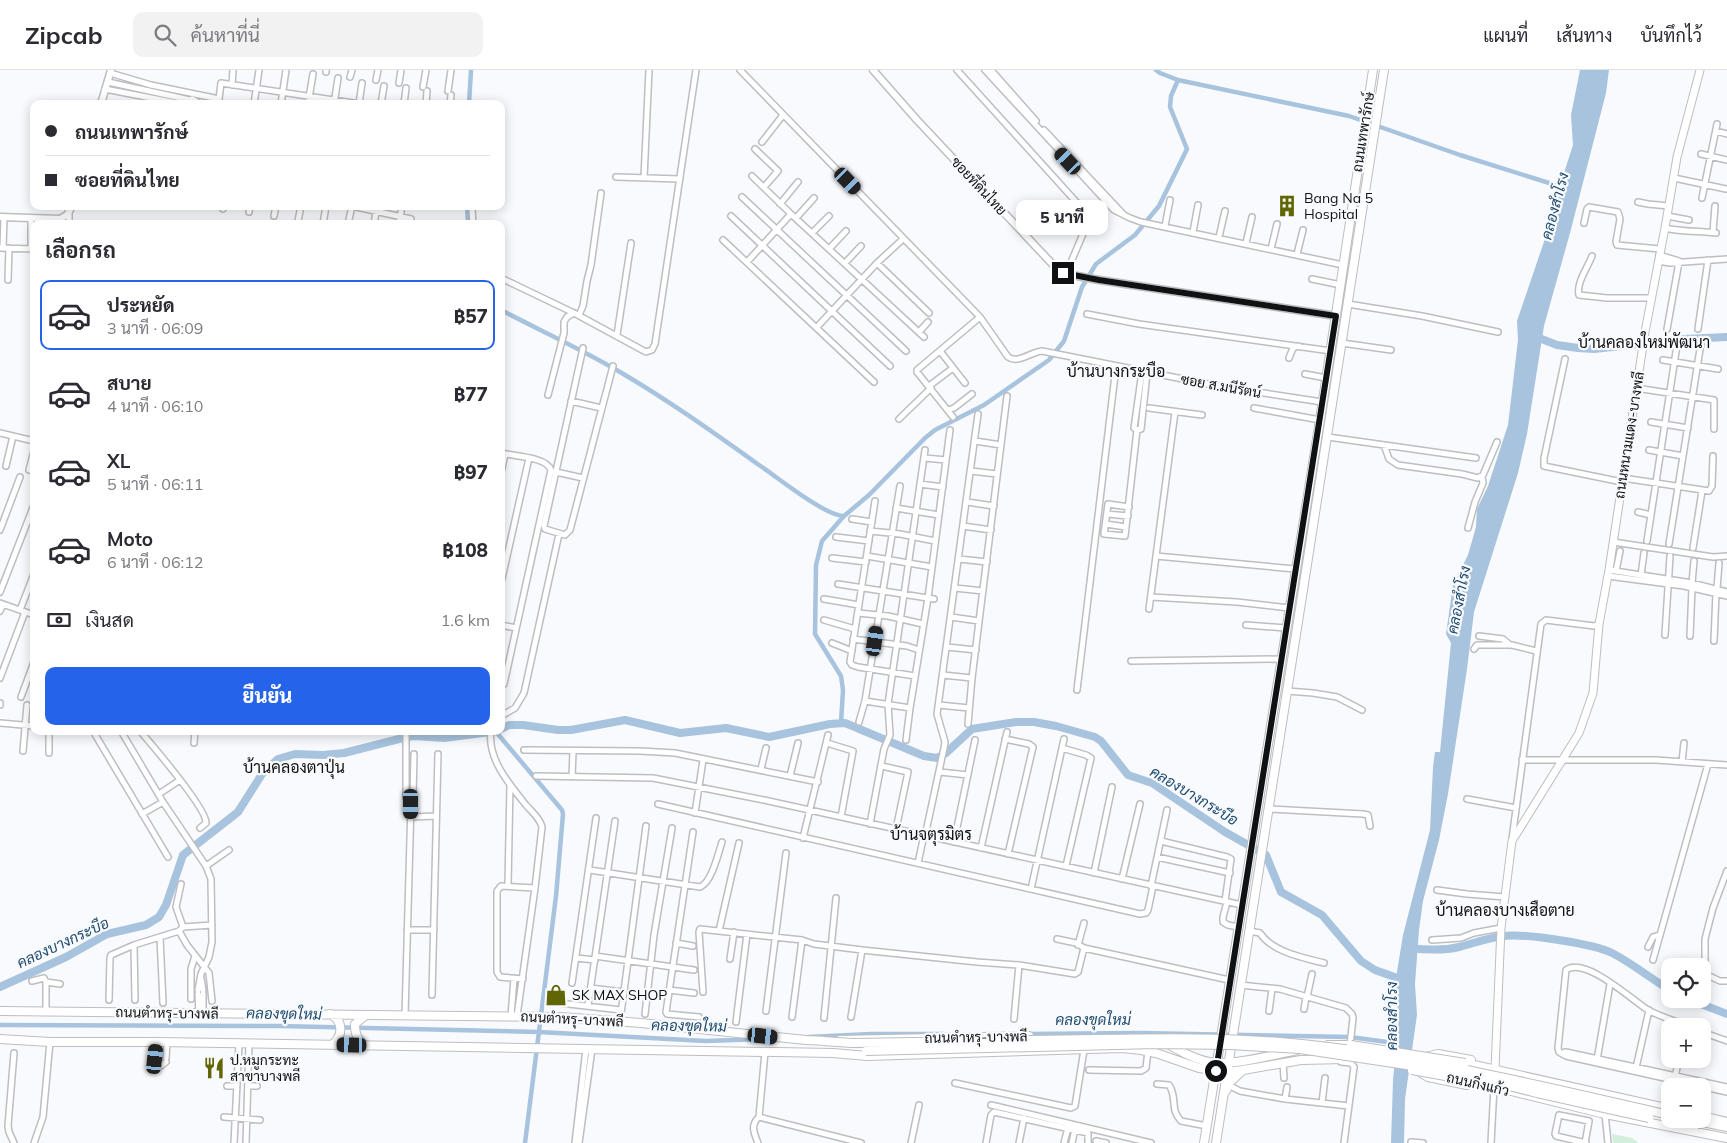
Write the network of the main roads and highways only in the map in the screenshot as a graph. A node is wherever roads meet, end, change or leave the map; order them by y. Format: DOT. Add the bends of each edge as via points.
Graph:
graph roads {
  1 [pos="1373,70"];
  2 [pos="1384,70"];
  3 [pos="1700,70"];
  4 [pos="1270,731"];
  5 [pos="1280,732"];
  6 [pos="0,1011"];
  7 [pos="330,1014"];
  8 [pos="366,1015"];
  9 [pos="1234,1024"];
  10 [pos="0,1038"];
  11 [pos="823,1041"];
  12 [pos="332,1045"];
  13 [pos="365,1046"];
  14 [pos="867,1053"];
  15 [pos="1218,1053"];
  16 [pos="1265,1057"];
  17 [pos="1228,1059"];
  18 [pos="1204,1060"];
  19 [pos="1216,1067"];
  20 [pos="1199,1068"];
  21 [pos="1491,1068"];
  22 [pos="1243,1070"];
  23 [pos="1227,1072"];
  24 [pos="1466,1080"];
  25 [pos="1490,1086"];
  26 [pos="1213,1087"];
  27 [pos="1222,1100"];
  28 [pos="1661,1107"];
  29 [pos="1661,1115"];
  30 [pos="1661,1115"];
  31 [pos="1711,1118"];
  32 [pos="1661,1120"];
  33 [pos="1727,1122"];
  34 [pos="1711,1125"];
  35 [pos="1727,1127"];
  36 [pos="1693,1128"];
  37 [pos="1697,1132"];
  38 [pos="1727,1138"];
  39 [pos="1204,1143"];
  40 [pos="1216,1143"];
  1 -- 4 [label="main road, ถนนเทพารักษ์"];
  2 -- 5 [label="main road, ถนนเทพารักษ์"];
  3 -- 21 [label="main road, ถนนหนามแดง-บางพลี" via="1677,157 1642,345 1611,572 1598,624 1593,693 1579,733 1512,841 1501,930"];
  4 -- 5 [label="main road"];
  4 -- 15 [label="main road, ถนนเทพารักษ์, bridge"];
  5 -- 9 [label="main road, ถนนเทพารักษ์"];
  6 -- 7 [label="main road, ถนนตำหรุ-บางพลี"];
  7 -- 8 [label="main road, ถนนตำหรุ-บางพลี"];
  7 -- 12 [label="main road" via="336,1017 340,1028 340,1036"];
  8 -- 11 [label="main road, ถนนตำหรุ-บางพลี" via="550,1017"];
  8 -- 13 [label="main road" via="355,1028"];
  9 -- 16 [label="main road" via="1238,1041 1245,1050"];
  9 -- 17 [label="main road, ถนนเทพารักษ์, bridge"];
  10 -- 12 [label="main road, ถนนตำหรุ-บางพลี" via="50,1042"];
  11 -- 18 [label="main road, ถนนตำหรุ-บางพลี, bridge" via="1140,1036 1158,1039"];
  11 -- 29 [label="main road, bridge" via="852,1044 1190,1038 1293,1043 1492,1074"];
  12 -- 13 [label="main road, ถนนตำหรุ-บางพลี"];
  13 -- 14 [label="main road, ถนนตำหรุ-บางพลี"];
  14 -- 20 [label="main road, ถนนตำหรุ-บางพลี" via="890,1056 1122,1048 1148,1051"];
  14 -- 32 [label="main road, bridge" via="1156,1044 1286,1048 1453,1072"];
  15 -- 18 [label="main road"];
  15 -- 19 [label="main road, ถนนเทพารักษ์"];
  16 -- 17 [label="main road, ถนนกิ่งแก้ว"];
  16 -- 21 [label="main road, ถนนกิ่งแก้ว, bridge" via="1351,1040"];
  17 -- 19 [label="main road, ถนนตำหรุ-บางพลี"];
  17 -- 23 [label="main road, ถนนเทพารักษ์"];
  18 -- 19 [label="main road, ถนนตำหรุ-บางพลี"];
  19 -- 20 [label="main road, ถนนตำหรุ-บางพลี"];
  19 -- 23 [label="main road, ถนนตำหรุ-บางพลี"];
  19 -- 26 [label="main road, ถนนเทพารักษ์"];
  20 -- 26 [label="main road"];
  21 -- 25 [label="main road" via="1476,1061 1438,1054 1424,1058 1421,1073 1467,1085"];
  21 -- 28 [label="main road, ถนนกิ่งแก้ว"];
  22 -- 23 [label="main road, ถนนกิ่งแก้ว"];
  22 -- 24 [label="main road, ถนนกิ่งแก้ว, bridge" via="1283,1062 1349,1059"];
  22 -- 27 [label="main road" via="1228,1085"];
  23 -- 27 [label="main road, ถนนเทพารักษ์"];
  24 -- 25 [label="main road, ถนนกิ่งแก้ว"];
  24 -- 30 [label="main road" via="1496,1078"];
  25 -- 37 [label="main road, ถนนกิ่งแก้ว"];
  26 -- 39 [label="main road, ถนนเทพารักษ์"];
  27 -- 40 [label="main road, ถนนเทพารักษ์"];
  31 -- 33 [label="main road"];
  34 -- 35 [label="main road"];
  36 -- 37 [label="main road"];
  37 -- 38 [label="main road, ถนนกิ่งแก้ว"];
}
